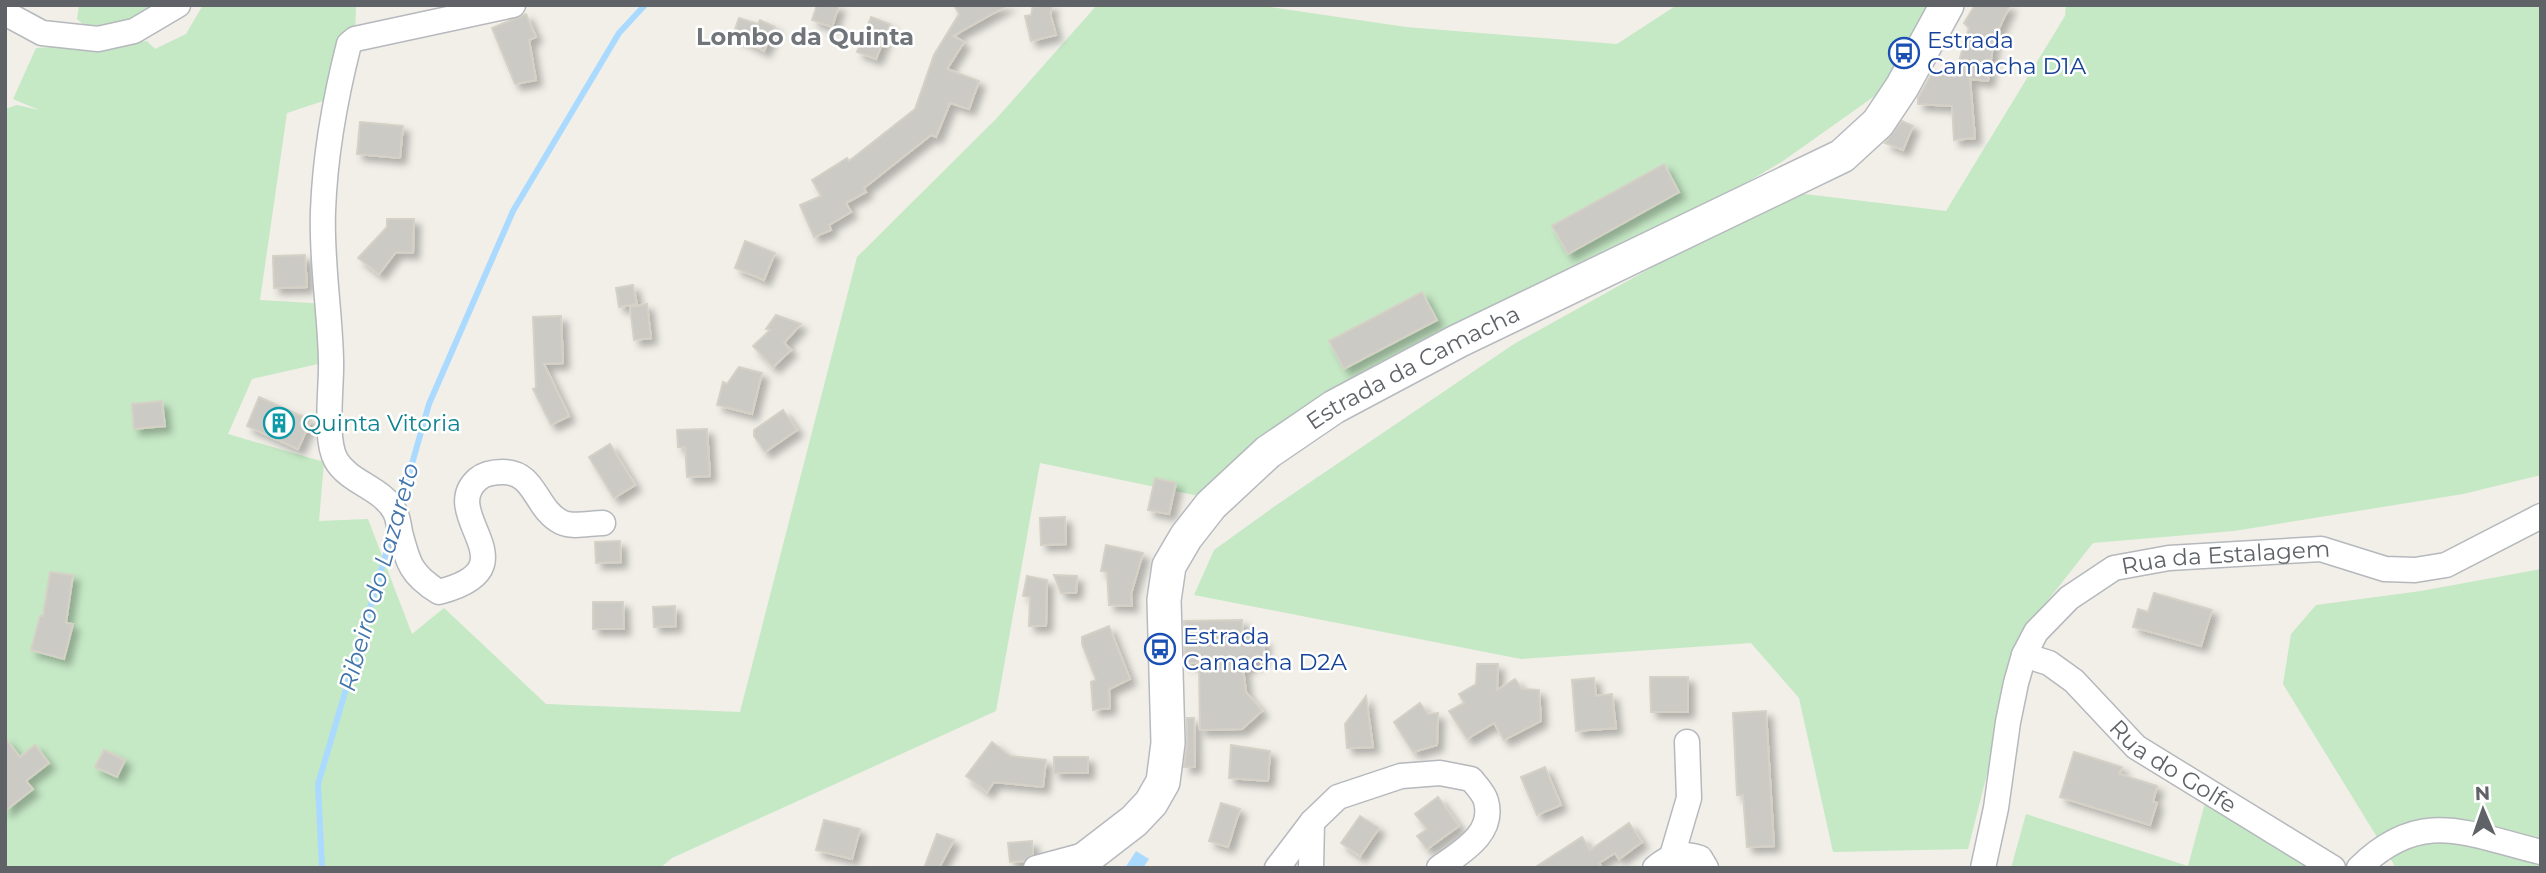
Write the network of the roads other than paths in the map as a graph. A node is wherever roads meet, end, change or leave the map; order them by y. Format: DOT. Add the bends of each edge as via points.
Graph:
graph roads {
  1 [pos="178,5"];
  2 [pos="513,5"];
  3 [pos="1947,5"];
  4 [pos="5,13"];
  5 [pos="2541,516"];
  6 [pos="603,523"];
  7 [pos="2024,655"];
  8 [pos="1687,742"];
  9 [pos="1312,822"];
  10 [pos="2541,852"];
  11 [pos="1082,861"];
  12 [pos="1664,862"];
  13 [pos="1036,868"];
  14 [pos="1277,868"];
  15 [pos="1311,868"];
  16 [pos="1439,868"];
  17 [pos="1706,868"];
  18 [pos="1983,868"];
  19 [pos="2333,868"];
  20 [pos="2359,868"];
  1 -- 4 [label="street" via="134,31 98,38 42,33"];
  2 -- 6 [label="street" via="349,44 329,134 323,213 331,361 330,445 337,462 395,512 413,570 421,582 439,592 478,575 484,563 468,501 471,486 480,477 511,472 526,478 560,522"];
  3 -- 11 [label="street, Estrada da Camacha" via="1878,123 1842,156 1458,341 1334,407 1268,452 1211,505 1168,566 1164,600 1168,743 1163,782 1135,821"];
  5 -- 7 [label="street, Rua da Estalagem" via="2446,565 2415,570 2385,569 2321,549 2169,558 2114,569 2069,598 2036,632"];
  7 -- 18 [label="street, Rua da Estalagem"];
  7 -- 19 [label="street, Rua do Golfe" via="2049,663 2074,681 2136,747"];
  8 -- 12 [label="street" via="1689,798"];
  9 -- 14 [label="street"];
  9 -- 15 [label="street"];
  9 -- 16 [label="street" via="1338,797 1401,776 1440,773 1471,779 1486,799 1488,817 1483,831"];
  10 -- 20 [label="street" via="2433,829 2387,844"];
  11 -- 13 [label="street"];
  12 -- 17 [label="street" via="1685,853 1700,858"];
}
